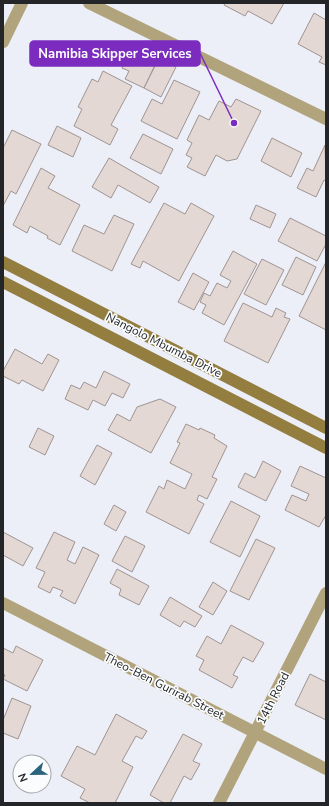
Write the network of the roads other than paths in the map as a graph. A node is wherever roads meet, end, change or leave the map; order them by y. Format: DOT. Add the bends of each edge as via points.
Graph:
graph roads {
  1 [pos="22,3"];
  2 [pos="89,3"];
  3 [pos="3,42"];
  4 [pos="326,119"];
  5 [pos="3,262"];
  6 [pos="3,282"];
  7 [pos="326,428"];
  8 [pos="326,448"];
  9 [pos="326,593"];
  10 [pos="3,603"];
  11 [pos="255,733"];
  12 [pos="326,769"];
  13 [pos="219,803"];
  1 -- 3 [label="street"];
  2 -- 4 [label="street"];
  5 -- 7 [label="street, Nangolo Mbumba Drive"];
  6 -- 8 [label="street, Nangolo Mbumba Drive"];
  9 -- 11 [label="street, 14th Road"];
  10 -- 11 [label="street, Theo-Ben Gurirab Street"];
  11 -- 12 [label="street, Theo-Ben Gurirab Street"];
  11 -- 13 [label="street, 14th Road"];
}
